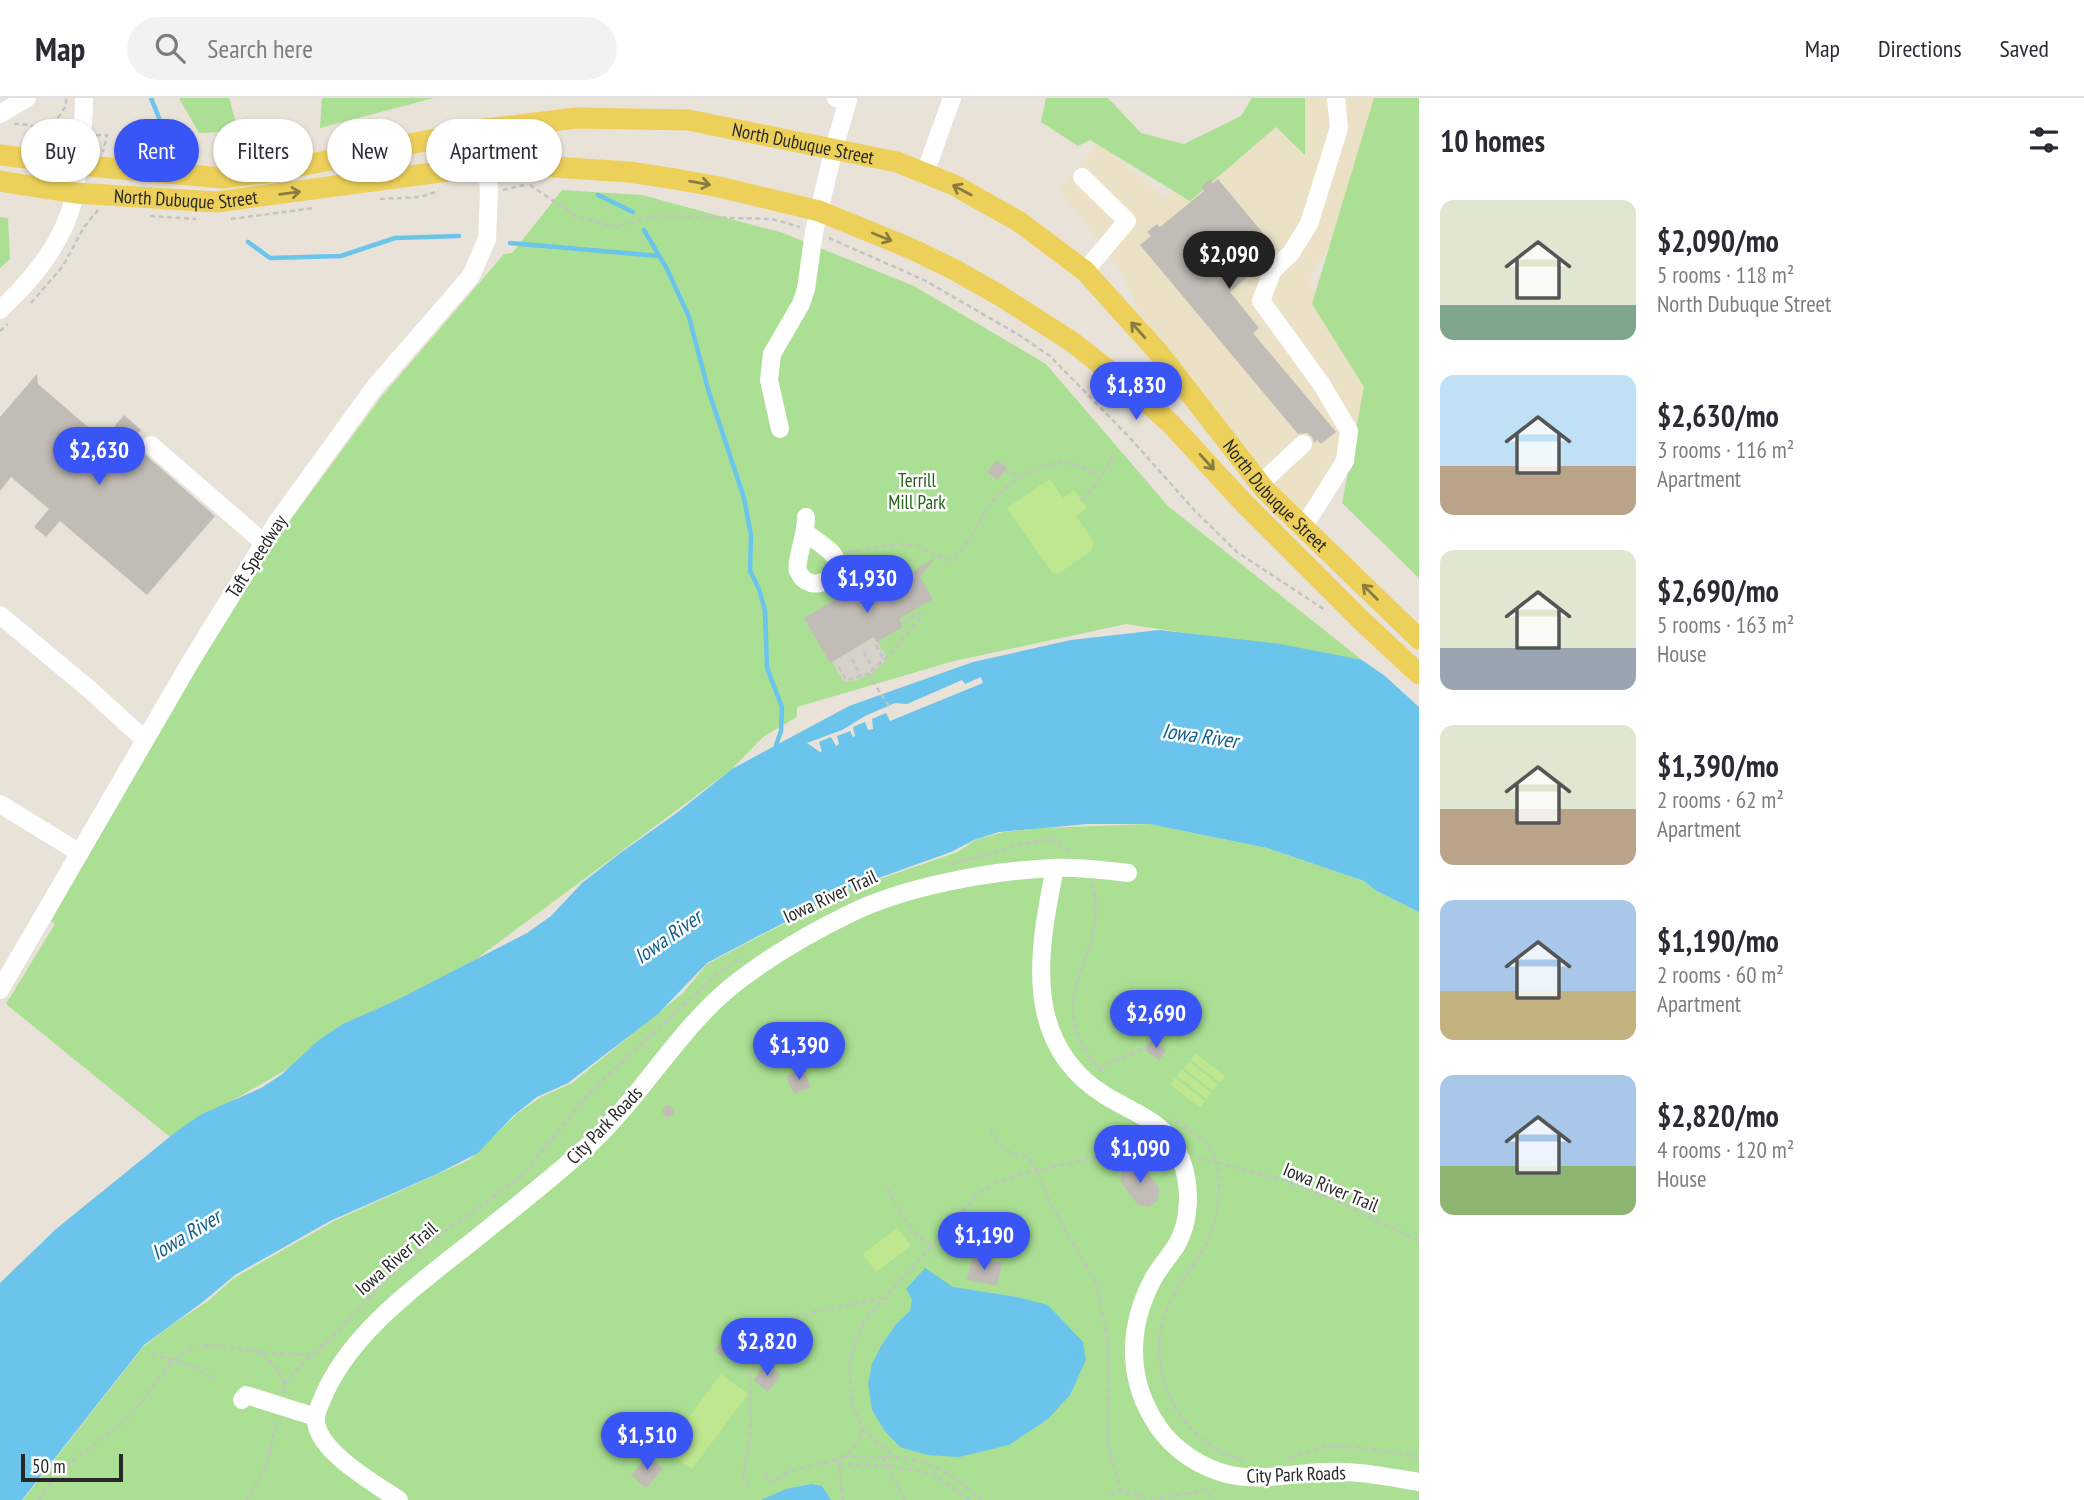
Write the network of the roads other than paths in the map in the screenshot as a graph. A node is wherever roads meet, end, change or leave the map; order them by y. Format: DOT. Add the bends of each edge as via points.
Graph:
graph roads {
  1 [pos="27,98"];
  2 [pos="84,98"];
  3 [pos="836,98"];
  4 [pos="952,98"];
  5 [pos="1336,98"];
  6 [pos="5,119"];
  7 [pos="84,119"];
  8 [pos="562,120"];
  9 [pos="426,141"];
  10 [pos="834,148"];
  11 [pos="0,155"];
  12 [pos="21,157"];
  13 [pos="100,167"];
  14 [pos="562,168"];
  15 [pos="925,173"];
  16 [pos="426,174"];
  17 [pos="1082,177"];
  18 [pos="0,181"];
  19 [pos="76,182"];
  20 [pos="488,182"];
  21 [pos="75,193"];
  22 [pos="820,211"];
  23 [pos="1085,271"];
  24 [pos="1,306"];
  25 [pos="780,429"];
  26 [pos="1303,444"];
  27 [pos="151,445"];
  28 [pos="1260,484"];
  29 [pos="1303,528"];
  30 [pos="264,543"];
  31 [pos="0,615"];
  32 [pos="1419,639"];
  33 [pos="1419,674"];
  34 [pos="145,740"];
  35 [pos="0,804"];
  36 [pos="80,853"];
  37 [pos="1055,868"];
  38 [pos="1128,873"];
  39 [pos="0,990"];
  40 [pos="242,1399"];
  41 [pos="316,1417"];
  42 [pos="1419,1482"];
  43 [pos="400,1500"];
  1 -- 6 [label="street"];
  2 -- 7 [label="street"];
  3 -- 10 [label="street" via="848,100"];
  4 -- 15 [label="street"];
  5 -- 29 [label="street" via="1339,128 1309,224 1291,253 1273,270 1261,302 1349,431 1345,461"];
  8 -- 10 [label="main road, North Dubuque Street" via="688,120"];
  9 -- 13 [label="main road, North Dubuque Street" via="223,178"];
  10 -- 15 [label="main road, North Dubuque Street"];
  10 -- 22 [label="street"];
  11 -- 12 [label="main road, North Dubuque Street"];
  14 -- 22 [label="main road, North Dubuque Street, one-way" via="629,172 719,187"];
  23 -- 15 [label="main road, North Dubuque Street, one-way" via="1018,221"];
  21 -- 16 [label="main road, North Dubuque Street, one-way" via="216,202"];
  17 -- 23 [label="street" via="1127,221"];
  18 -- 21 [label="main road, North Dubuque Street"];
  19 -- 21 [label="street"];
  20 -- 30 [label="street, Taft Speedway" via="486,239 471,276 374,388"];
  21 -- 24 [label="street" via="56,245"];
  22 -- 25 [label="street" via="801,304 772,354 769,380"];
  22 -- 33 [label="main road, North Dubuque Street, one-way" via="955,270 1071,341 1171,424 1242,501"];
  28 -- 23 [label="main road, North Dubuque Street, one-way" via="1158,352"];
  26 -- 28 [label="street"];
  27 -- 30 [label="street"];
  28 -- 29 [label="main road, North Dubuque Street"];
  32 -- 29 [label="main road, North Dubuque Street, one-way"];
  30 -- 34 [label="street, Taft Speedway"];
  31 -- 34 [label="street"];
  34 -- 36 [label="street, Taft Speedway"];
  35 -- 36 [label="street"];
  36 -- 39 [label="street, Taft Speedway"];
  37 -- 38 [label="street, City Park Roads"];
  37 -- 41 [label="street, City Park Roads" via="950,882 855,911 816,930 738,982 677,1041 592,1143 417,1287 355,1345 325,1392"];
  37 -- 42 [label="street, City Park Roads" via="1040,978 1051,1034 1082,1078 1163,1131 1186,1175 1184,1228 1144,1297 1134,1338 1137,1385 1154,1422 1185,1454 1242,1478 1356,1472"];
  40 -- 41 [label="street" via="246,1395"];
  41 -- 43 [label="street" via="318,1434 332,1451"];
}
